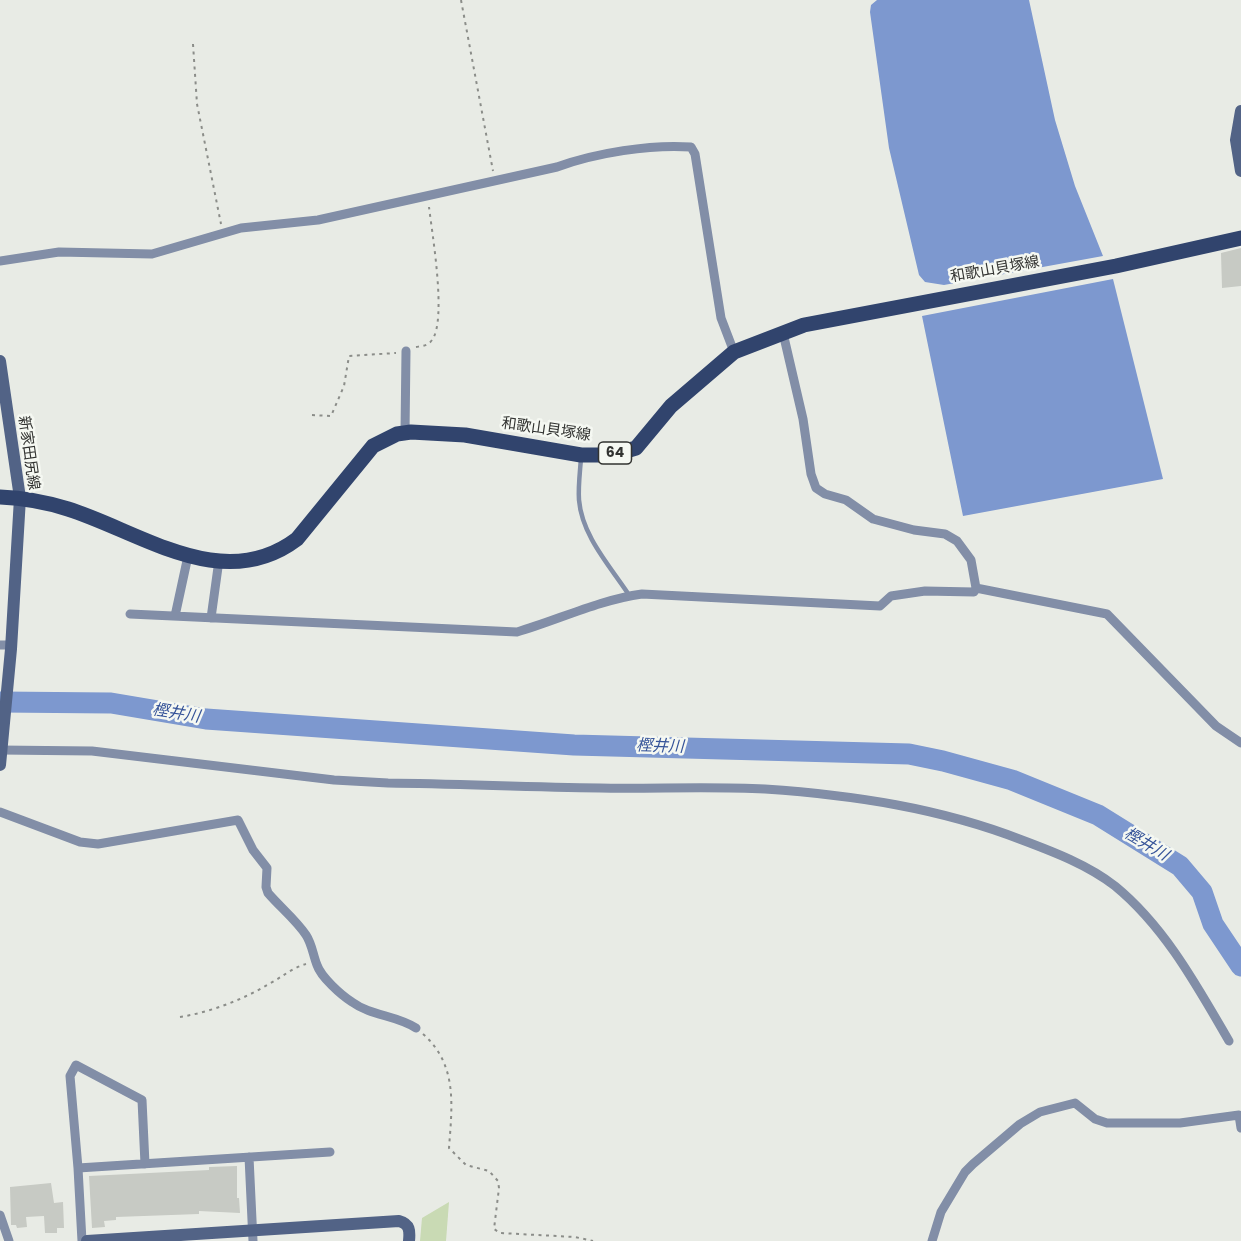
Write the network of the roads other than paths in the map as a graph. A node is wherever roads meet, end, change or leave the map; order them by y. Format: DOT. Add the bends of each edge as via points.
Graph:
graph roads {
  1 [pos="1241,111"];
  2 [pos="1241,171"];
  3 [pos="1241,238"];
  4 [pos="0,261"];
  5 [pos="783,333"];
  6 [pos="406,351"];
  7 [pos="734,352"];
  8 [pos="0,361"];
  9 [pos="405,433"];
  10 [pos="581,455"];
  11 [pos="0,497"];
  12 [pos="20,498"];
  13 [pos="188,556"];
  14 [pos="219,560"];
  15 [pos="976,588"];
  16 [pos="629,596"];
  17 [pos="130,614"];
  18 [pos="175,616"];
  19 [pos="211,618"];
  20 [pos="7,646"];
  21 [pos="1241,742"];
  22 [pos="1,749"];
  23 [pos="0,765"];
  24 [pos="0,812"];
  25 [pos="416,1028"];
  26 [pos="1229,1041"];
  27 [pos="1241,1128"];
  28 [pos="330,1152"];
  29 [pos="249,1157"];
  30 [pos="144,1164"];
  31 [pos="78,1168"];
  32 [pos="0,1215"];
  33 [pos="253,1236"];
  34 [pos="9,1241"];
  35 [pos="82,1241"];
  36 [pos="87,1241"];
  37 [pos="410,1241"];
  38 [pos="932,1241"];
  1 -- 2 [label="main road" via="1236,140"];
  3 -- 5 [label="main road, 和歌山貝塚線 / 64" via="804,325"];
  4 -- 7 [label="street" via="59,252 152,254 241,228 318,220 557,167 584,157 672,145 691,147 721,318"];
  5 -- 7 [label="main road, 和歌山貝塚線 / 64"];
  5 -- 15 [label="street" via="816,488 846,500 873,519 945,534 957,541 971,560"];
  6 -- 9 [label="street"];
  7 -- 10 [label="main road, 和歌山貝塚線 / 64" via="671,406 636,447 604,455"];
  8 -- 12 [label="main road, 新家田尻線"];
  9 -- 10 [label="main road, 和歌山貝塚線 / 64" via="465,435"];
  9 -- 14 [label="main road, 和歌山貝塚線 / 64" via="373,446 297,539 284,549 263,558"];
  10 -- 16 [label="lane" via="579,500 583,520"];
  11 -- 12 [label="main road, 和歌山貝塚線 / 64"];
  12 -- 13 [label="main road, 和歌山貝塚線 / 64" via="68,509"];
  12 -- 20 [label="main road, 新家田尻線"];
  13 -- 14 [label="main road, 和歌山貝塚線 / 64"];
  13 -- 18 [label="street"];
  14 -- 19 [label="street"];
  15 -- 16 [label="street" via="974,592 925,591 891,596 880,606"];
  15 -- 21 [label="street" via="1107,614 1216,726"];
  16 -- 19 [label="street" via="517,632"];
  17 -- 18 [label="street"];
  18 -- 19 [label="street"];
  20 -- 22 [label="main road, 新家田尻線"];
  22 -- 23 [label="main road, 新家田尻線"];
  22 -- 26 [label="street" via="92,751 388,783 764,789 941,813 1040,846 1114,885 1175,952"];
  24 -- 25 [label="street" via="80,842 98,844 238,820 267,868 268,893 306,935 317,968 353,1004"];
  27 -- 38 [label="street" via="1239,1116 1180,1123 1107,1123 1075,1103 1040,1113 1020,1124 965,1172 941,1212"];
  28 -- 29 [label="street"];
  29 -- 30 [label="street"];
  29 -- 33 [label="street"];
  30 -- 31 [label="street"];
  30 -- 31 [label="street" via="142,1100 76,1065 70,1076"];
  31 -- 35 [label="street"];
  32 -- 34 [label="street"];
  33 -- 36 [label="main road"];
  33 -- 37 [label="main road" via="399,1221 408,1226"];
}
